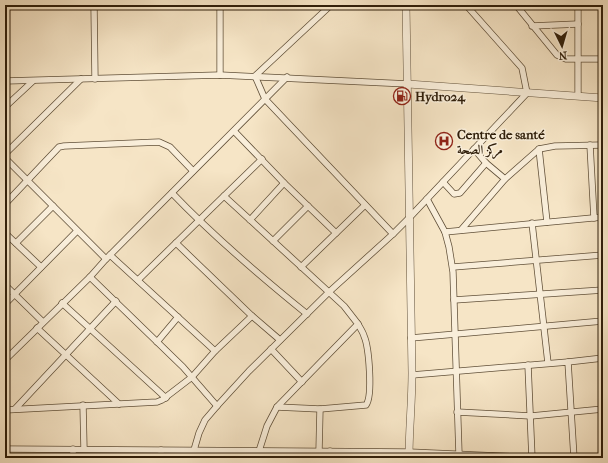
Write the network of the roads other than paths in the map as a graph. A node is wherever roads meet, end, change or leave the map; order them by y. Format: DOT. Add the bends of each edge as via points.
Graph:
graph roads {
  1 [pos="94,5"];
  2 [pos="220,5"];
  3 [pos="331,5"];
  4 [pos="406,5"];
  5 [pos="466,5"];
  6 [pos="516,5"];
  7 [pos="578,5"];
  8 [pos="578,24"];
  9 [pos="532,26"];
  10 [pos="577,59"];
  11 [pos="603,59"];
  12 [pos="220,75"];
  13 [pos="255,76"];
  14 [pos="287,78"];
  15 [pos="81,79"];
  16 [pos="95,79"];
  17 [pos="5,81"];
  18 [pos="32,81"];
  19 [pos="408,84"];
  20 [pos="527,93"];
  21 [pos="578,96"];
  22 [pos="603,98"];
  23 [pos="265,99"];
  24 [pos="5,107"];
  25 [pos="234,131"];
  26 [pos="590,145"];
  27 [pos="603,145"];
  28 [pos="474,149"];
  29 [pos="539,149"];
  30 [pos="5,154"];
  31 [pos="5,158"];
  32 [pos="262,159"];
  33 [pos="486,163"];
  34 [pos="193,172"];
  35 [pos="505,179"];
  36 [pos="28,181"];
  37 [pos="443,182"];
  38 [pos="284,183"];
  39 [pos="172,193"];
  40 [pos="224,196"];
  41 [pos="427,199"];
  42 [pos="5,204"];
  43 [pos="365,205"];
  44 [pos="53,206"];
  45 [pos="308,206"];
  46 [pos="410,217"];
  47 [pos="603,217"];
  48 [pos="594,218"];
  49 [pos="199,220"];
  50 [pos="250,220"];
  51 [pos="547,222"];
  52 [pos="532,223"];
  53 [pos="461,230"];
  54 [pos="78,231"];
  55 [pos="445,232"];
  56 [pos="5,233"];
  57 [pos="336,233"];
  58 [pos="393,234"];
  59 [pos="273,241"];
  60 [pos="16,243"];
  61 [pos="176,243"];
  62 [pos="110,255"];
  63 [pos="603,255"];
  64 [pos="106,259"];
  65 [pos="536,260"];
  66 [pos="301,267"];
  67 [pos="453,267"];
  68 [pos="41,268"];
  69 [pos="90,277"];
  70 [pos="138,280"];
  71 [pos="5,285"];
  72 [pos="603,290"];
  73 [pos="329,292"];
  74 [pos="15,294"];
  75 [pos="540,294"];
  76 [pos="454,300"];
  77 [pos="116,301"];
  78 [pos="62,303"];
  79 [pos="5,304"];
  80 [pos="307,314"];
  81 [pos="252,316"];
  82 [pos="178,317"];
  83 [pos="603,321"];
  84 [pos="43,322"];
  85 [pos="358,324"];
  86 [pos="544,326"];
  87 [pos="37,328"];
  88 [pos="90,328"];
  89 [pos="455,334"];
  90 [pos="410,338"];
  91 [pos="280,340"];
  92 [pos="157,342"];
  93 [pos="271,350"];
  94 [pos="215,351"];
  95 [pos="66,354"];
  96 [pos="603,358"];
  97 [pos="5,360"];
  98 [pos="568,362"];
  99 [pos="548,363"];
  100 [pos="528,364"];
  101 [pos="457,371"];
  102 [pos="412,374"];
  103 [pos="192,377"];
  104 [pos="302,382"];
  105 [pos="166,398"];
  106 [pos="119,404"];
  107 [pos="82,405"];
  108 [pos="217,406"];
  109 [pos="277,407"];
  110 [pos="5,409"];
  111 [pos="15,409"];
  112 [pos="320,409"];
  113 [pos="603,409"];
  114 [pos="457,412"];
  115 [pos="571,412"];
  116 [pos="531,416"];
  117 [pos="5,449"];
  118 [pos="73,450"];
  119 [pos="84,450"];
  120 [pos="161,450"];
  121 [pos="194,450"];
  122 [pos="259,451"];
  123 [pos="319,451"];
  124 [pos="330,451"];
  125 [pos="459,454"];
  126 [pos="409,455"];
  127 [pos="73,458"];
  128 [pos="161,458"];
  129 [pos="194,458"];
  130 [pos="330,458"];
  131 [pos="529,458"];
  132 [pos="542,458"];
  133 [pos="574,458"];
  1 -- 16 [label="street"];
  2 -- 12 [label="street"];
  3 -- 13 [label="street"];
  4 -- 19 [label="street"];
  5 -- 20 [label="street" via="522,68"];
  6 -- 9 [label="street"];
  7 -- 8 [label="street"];
  8 -- 9 [label="street"];
  8 -- 10 [label="street"];
  9 -- 10 [label="street" via="557,55 566,59"];
  10 -- 11 [label="street"];
  10 -- 21 [label="street"];
  12 -- 13 [label="street"];
  12 -- 16 [label="street"];
  13 -- 14 [label="street"];
  13 -- 23 [label="street"];
  14 -- 19 [label="street"];
  14 -- 23 [label="street"];
  15 -- 16 [label="street"];
  15 -- 18 [label="street"];
  15 -- 30 [label="street"];
  17 -- 18 [label="street"];
  18 -- 24 [label="street"];
  19 -- 20 [label="street"];
  19 -- 46 [label="street"];
  20 -- 21 [label="street"];
  20 -- 28 [label="street"];
  21 -- 22 [label="street"];
  23 -- 25 [label="street"];
  23 -- 43 [label="street"];
  25 -- 32 [label="street"];
  25 -- 34 [label="street"];
  26 -- 27 [label="street"];
  26 -- 29 [label="street"];
  26 -- 48 [label="street"];
  28 -- 33 [label="street"];
  28 -- 37 [label="street"];
  29 -- 35 [label="street"];
  29 -- 51 [label="street"];
  31 -- 36 [label="street"];
  32 -- 38 [label="street"];
  32 -- 40 [label="street"];
  33 -- 35 [label="street"];
  33 -- 37 [label="street" via="460,193 454,194"];
  34 -- 36 [label="street" via="170,147 159,142 71,145 59,147"];
  34 -- 39 [label="street"];
  35 -- 53 [label="street"];
  36 -- 42 [label="street"];
  36 -- 44 [label="street"];
  37 -- 41 [label="street"];
  38 -- 45 [label="street"];
  38 -- 50 [label="street"];
  39 -- 49 [label="street"];
  39 -- 62 [label="street"];
  40 -- 49 [label="street"];
  40 -- 50 [label="street"];
  41 -- 46 [label="street"];
  41 -- 55 [label="street"];
  43 -- 57 [label="street"];
  43 -- 58 [label="street"];
  44 -- 54 [label="street"];
  44 -- 60 [label="street"];
  45 -- 57 [label="street"];
  45 -- 59 [label="street"];
  46 -- 58 [label="street"];
  46 -- 90 [label="street"];
  47 -- 48 [label="street"];
  48 -- 51 [label="street"];
  49 -- 61 [label="street"];
  49 -- 80 [label="street"];
  50 -- 59 [label="street"];
  51 -- 52 [label="street"];
  52 -- 53 [label="street"];
  52 -- 65 [label="street"];
  53 -- 55 [label="street"];
  54 -- 64 [label="street"];
  54 -- 68 [label="street"];
  55 -- 67 [label="street"];
  56 -- 60 [label="street"];
  57 -- 66 [label="street"];
  58 -- 73 [label="street"];
  59 -- 66 [label="street"];
  60 -- 68 [label="street"];
  61 -- 70 [label="street"];
  61 -- 81 [label="street"];
  62 -- 64 [label="street"];
  62 -- 70 [label="street"];
  63 -- 65 [label="street"];
  64 -- 69 [label="street"];
  65 -- 67 [label="street"];
  65 -- 75 [label="street"];
  66 -- 73 [label="street"];
  67 -- 76 [label="street"];
  68 -- 74 [label="street"];
  69 -- 77 [label="street"];
  69 -- 78 [label="street"];
  70 -- 82 [label="street"];
  71 -- 74 [label="street"];
  72 -- 75 [label="street"];
  73 -- 80 [label="street"];
  73 -- 85 [label="street"];
  74 -- 79 [label="street"];
  74 -- 84 [label="street"];
  75 -- 76 [label="street"];
  75 -- 86 [label="street"];
  76 -- 89 [label="street"];
  77 -- 88 [label="street"];
  77 -- 92 [label="street"];
  78 -- 84 [label="street"];
  78 -- 88 [label="street"];
  80 -- 91 [label="street"];
  81 -- 91 [label="street"];
  81 -- 94 [label="street"];
  82 -- 92 [label="street"];
  82 -- 94 [label="street"];
  83 -- 86 [label="street"];
  84 -- 87 [label="street"];
  85 -- 104 [label="street"];
  85 -- 112 [label="street" via="364,334 370,370 368,403 362,406"];
  86 -- 89 [label="street"];
  86 -- 99 [label="street"];
  87 -- 95 [label="street"];
  87 -- 97 [label="street"];
  88 -- 95 [label="street"];
  88 -- 105 [label="street"];
  89 -- 90 [label="street"];
  89 -- 101 [label="street"];
  90 -- 102 [label="street"];
  91 -- 93 [label="street"];
  92 -- 103 [label="street"];
  93 -- 104 [label="street"];
  93 -- 108 [label="street"];
  94 -- 103 [label="street"];
  95 -- 106 [label="street"];
  95 -- 111 [label="street"];
  96 -- 98 [label="street"];
  98 -- 99 [label="street"];
  98 -- 115 [label="street"];
  99 -- 100 [label="street"];
  100 -- 101 [label="street"];
  100 -- 116 [label="street"];
  101 -- 102 [label="street"];
  101 -- 114 [label="street"];
  102 -- 126 [label="street"];
  103 -- 105 [label="street"];
  103 -- 108 [label="street"];
  104 -- 109 [label="street"];
  105 -- 106 [label="street" via="156,402"];
  106 -- 107 [label="street"];
  107 -- 111 [label="street"];
  107 -- 119 [label="street"];
  108 -- 121 [label="street" via="198,433"];
  109 -- 112 [label="street"];
  109 -- 122 [label="street" via="267,426"];
  110 -- 111 [label="street"];
  112 -- 123 [label="street"];
  113 -- 115 [label="street"];
  114 -- 116 [label="street"];
  114 -- 125 [label="street"];
  115 -- 116 [label="street"];
  115 -- 133 [label="street"];
  116 -- 131 [label="street"];
  117 -- 118 [label="street"];
  118 -- 119 [label="street"];
  118 -- 127 [label="street"];
  119 -- 120 [label="street"];
  120 -- 121 [label="street"];
  120 -- 128 [label="street"];
  121 -- 122 [label="street"];
  121 -- 129 [label="street"];
  122 -- 123 [label="street"];
  123 -- 124 [label="street"];
  124 -- 126 [label="street"];
  124 -- 130 [label="street"];
  125 -- 126 [label="street"];
  125 -- 131 [label="street"];
  131 -- 132 [label="street"];
}
